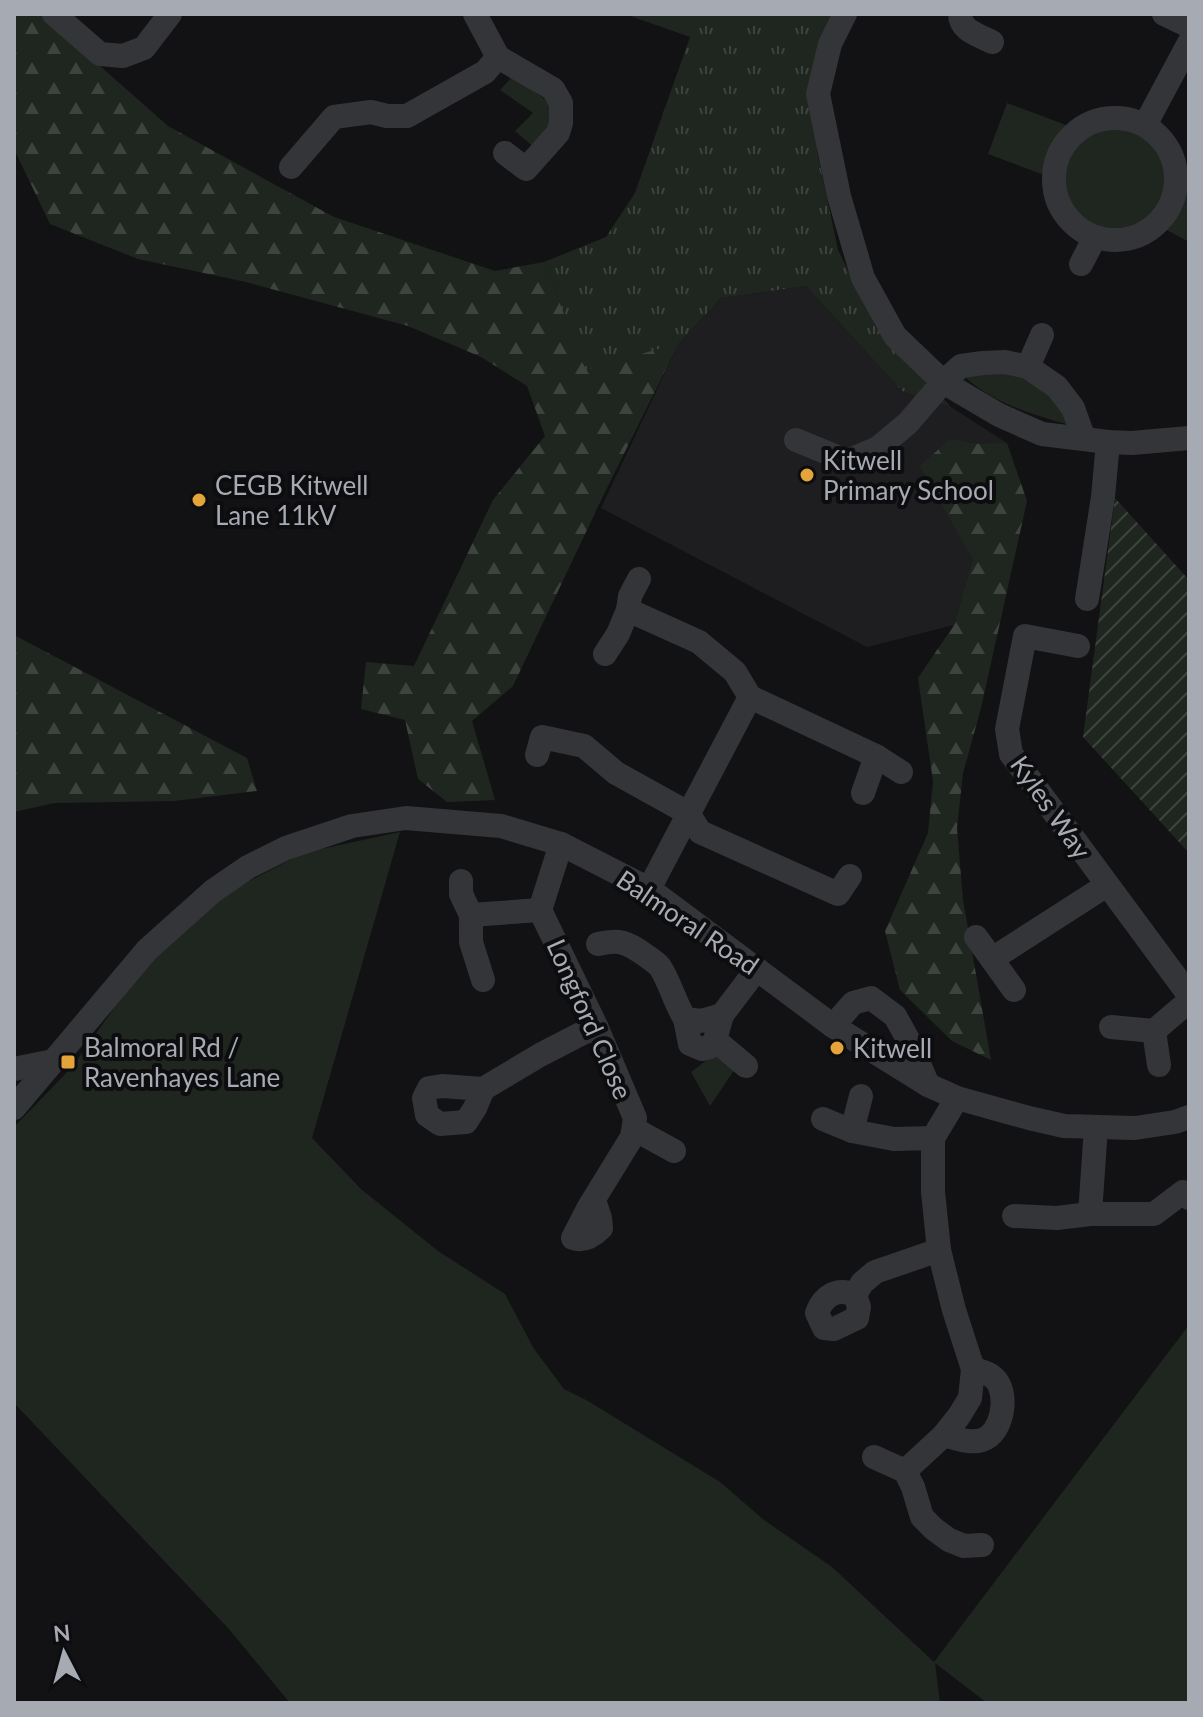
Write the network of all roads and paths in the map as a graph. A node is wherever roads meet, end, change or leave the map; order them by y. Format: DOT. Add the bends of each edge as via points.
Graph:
graph roads {
  1 [pos="54,14"];
  2 [pos="170,14"];
  3 [pos="475,14"];
  4 [pos="845,14"];
  5 [pos="960,14"];
  6 [pos="1164,14"];
  7 [pos="1189,26"];
  8 [pos="992,42"];
  9 [pos="1189,43"];
  10 [pos="498,57"];
  11 [pos="1145,125"];
  12 [pos="505,153"];
  13 [pos="291,167"];
  14 [pos="1095,237"];
  15 [pos="1081,264"];
  16 [pos="1042,335"];
  17 [pos="1028,367"];
  18 [pos="943,382"];
  19 [pos="1189,438"];
  20 [pos="796,440"];
  21 [pos="1096,441"];
  22 [pos="639,579"];
  23 [pos="1087,599"];
  24 [pos="628,610"];
  25 [pos="1078,646"];
  26 [pos="605,654"];
  27 [pos="750,697"];
  28 [pos="543,736"];
  29 [pos="876,756"];
  30 [pos="901,772"];
  31 [pos="863,793"];
  32 [pos="688,813"];
  33 [pos="561,844"];
  34 [pos="850,876"];
  35 [pos="461,881"];
  36 [pos="1107,885"];
  37 [pos="649,889"];
  38 [pos="540,910"];
  39 [pos="471,915"];
  40 [pos="976,937"];
  41 [pos="598,944"];
  42 [pos="992,959"];
  43 [pos="757,969"];
  44 [pos="483,980"];
  45 [pos="1014,990"];
  46 [pos="1189,998"];
  47 [pos="722,1015"];
  48 [pos="685,1019"];
  49 [pos="596,1026"];
  50 [pos="833,1026"];
  51 [pos="1111,1027"];
  52 [pos="1154,1031"];
  53 [pos="715,1040"];
  54 [pos="53,1061"];
  55 [pos="1159,1065"];
  56 [pos="746,1066"];
  57 [pos="14,1069"];
  58 [pos="928,1085"];
  59 [pos="483,1089"];
  60 [pos="861,1096"];
  61 [pos="957,1098"];
  62 [pos="14,1108"];
  63 [pos="1189,1117"];
  64 [pos="823,1119"];
  65 [pos="1096,1127"];
  66 [pos="634,1129"];
  67 [pos="852,1131"];
  68 [pos="933,1138"];
  69 [pos="674,1151"];
  70 [pos="1189,1198"];
  71 [pos="594,1200"];
  72 [pos="1090,1214"];
  73 [pos="1014,1216"];
  74 [pos="939,1250"];
  75 [pos="855,1295"];
  76 [pos="973,1369"];
  77 [pos="944,1435"];
  78 [pos="874,1457"];
  79 [pos="905,1471"];
  80 [pos="982,1545"];
  1 -- 2 [label="street" via="100,54 123,56 144,48"];
  3 -- 10 [label="street"];
  4 -- 18 [label="street" via="830,44 818,94 839,196 863,278 895,336"];
  5 -- 8 [label="street" via="964,28"];
  6 -- 7 [label="street"];
  9 -- 11 [label="street"];
  10 -- 12 [label="street" via="553,89 561,103 558,133 526,169"];
  10 -- 13 [label="street" via="485,72 407,116 371,112 334,117"];
  11 -- 14 [label="street" via="1172,155 1177,175 1167,214 1135,238"];
  11 -- 14 [label="street" via="1106,118 1070,137 1059,154 1055,194 1077,228"];
  14 -- 15 [label="street"];
  16 -- 17 [label="street"];
  17 -- 18 [label="street" via="1005,362 961,366"];
  17 -- 21 [label="street" via="1057,387"];
  18 -- 20 [label="street" via="878,448 847,461"];
  18 -- 21 [label="street" via="1042,434"];
  19 -- 21 [label="street"];
  21 -- 23 [label="street" via="1103,497"];
  22 -- 24 [label="street"];
  24 -- 26 [label="street"];
  24 -- 27 [label="street" via="699,642 735,672"];
  25 -- 36 [label="street, Kyles Way" via="1025,636 1007,729 1011,754"];
  27 -- 29 [label="street"];
  27 -- 32 [label="street"];
  28 -- 32 [label="street" via="584,746 616,773"];
  29 -- 30 [label="street"];
  29 -- 31 [label="street"];
  32 -- 34 [label="street" via="700,832 838,894"];
  32 -- 37 [label="street"];
  33 -- 37 [label="street, Balmoral Road"];
  33 -- 38 [label="street, Longford Close"];
  33 -- 54 [label="street, Balmoral Road" via="501,826 406,818 352,826 286,848 213,891 147,950"];
  35 -- 39 [label="street"];
  36 -- 42 [label="street, Kyles Way"];
  36 -- 46 [label="street, Kyles Way"];
  37 -- 43 [label="street, Balmoral Road"];
  38 -- 39 [label="street, Longford Close"];
  38 -- 49 [label="street, Longford Close"];
  39 -- 44 [label="street" via="471,942"];
  40 -- 42 [label="street"];
  41 -- 48 [label="street" via="624,942 659,966"];
  42 -- 45 [label="street"];
  43 -- 47 [label="street"];
  43 -- 50 [label="street, Balmoral Road"];
  46 -- 52 [label="street, Kyles Way"];
  47 -- 48 [label="street"];
  47 -- 53 [label="street"];
  48 -- 53 [label="street" via="690,1044 702,1049"];
  49 -- 59 [label="street"];
  49 -- 66 [label="street, Longford Close" via="635,1118"];
  50 -- 58 [label="street, Balmoral Road"];
  50 -- 58 [label="street" via="853,1003 871,998 895,1016"];
  51 -- 52 [label="street"];
  52 -- 55 [label="street"];
  53 -- 56 [label="street"];
  54 -- 57 [label="street"];
  54 -- 62 [label="street, Balmoral Road"];
  58 -- 61 [label="street, Balmoral Road"];
  60 -- 67 [label="street"];
  61 -- 65 [label="street, Balmoral Road" via="1052,1123"];
  61 -- 68 [label="street"];
  63 -- 65 [label="street, Balmoral Road" via="1135,1128"];
  64 -- 67 [label="street"];
  65 -- 72 [label="street"];
  66 -- 69 [label="street, Longford Close"];
  66 -- 71 [label="street, Longford Close"];
  67 -- 68 [label="street" via="894,1139"];
  68 -- 74 [label="street"];
  70 -- 72 [label="street" via="1183,1192 1154,1214"];
  72 -- 73 [label="street"];
  74 -- 75 [label="street" via="875,1272"];
  74 -- 76 [label="street"];
  76 -- 77 [label="street" via="970,1398"];
  76 -- 77 [label="street" via="996,1379 1002,1391 1000,1418 984,1440"];
  77 -- 79 [label="street"];
  78 -- 79 [label="street"];
  79 -- 80 [label="street" via="922,1517 934,1529 964,1546"];
}
